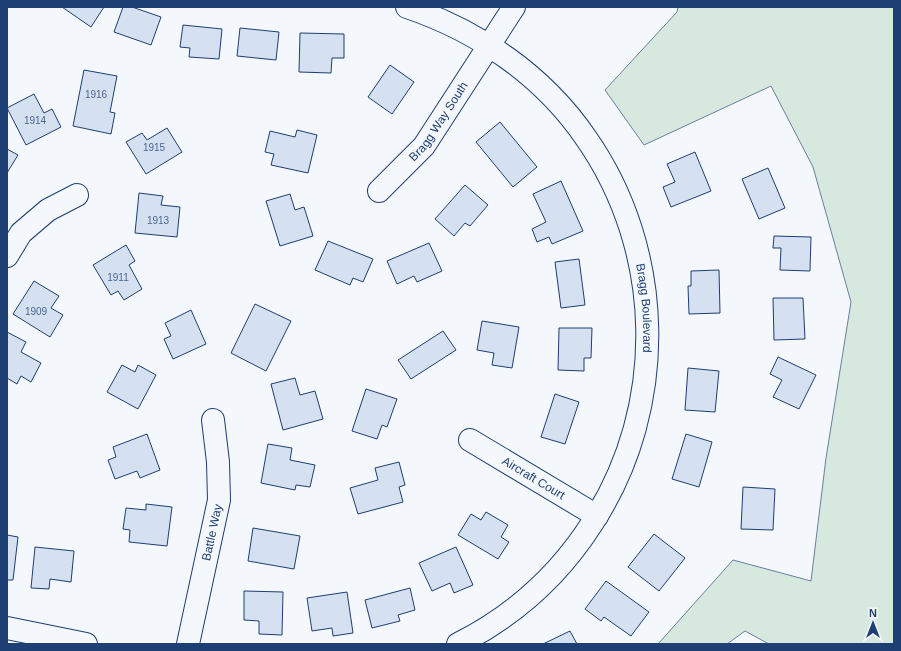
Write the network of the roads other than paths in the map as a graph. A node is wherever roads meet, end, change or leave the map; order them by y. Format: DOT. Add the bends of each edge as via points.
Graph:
graph roads {
  1 [pos="406,7"];
  2 [pos="514,7"];
  3 [pos="489,46"];
  4 [pos="380,191"];
  5 [pos="77,195"];
  6 [pos="7,256"];
  7 [pos="212,420"];
  8 [pos="470,440"];
  9 [pos="597,516"];
  10 [pos="7,628"];
  11 [pos="86,644"];
  12 [pos="188,644"];
  13 [pos="458,644"];
  1 -- 3 [label="street, Bragg Boulevard" via="464,30"];
  2 -- 3 [label="street, Bragg Way South"];
  3 -- 4 [label="street, Bragg Way South" via="424,146"];
  3 -- 9 [label="street, Bragg Boulevard" via="518,66 546,91 586,137 615,188 628,218 638,254 646,291 648,326 647,363 641,405 630,447 612,490"];
  5 -- 6 [label="street" via="48,210 21,233"];
  7 -- 12 [label="street, Battle Way" via="218,462 219,500"];
  8 -- 9 [label="street, Aircraft Court"];
  9 -- 13 [label="street, Bragg Boulevard" via="578,546 526,599 502,619"];
  10 -- 11 [label="street"];
}
